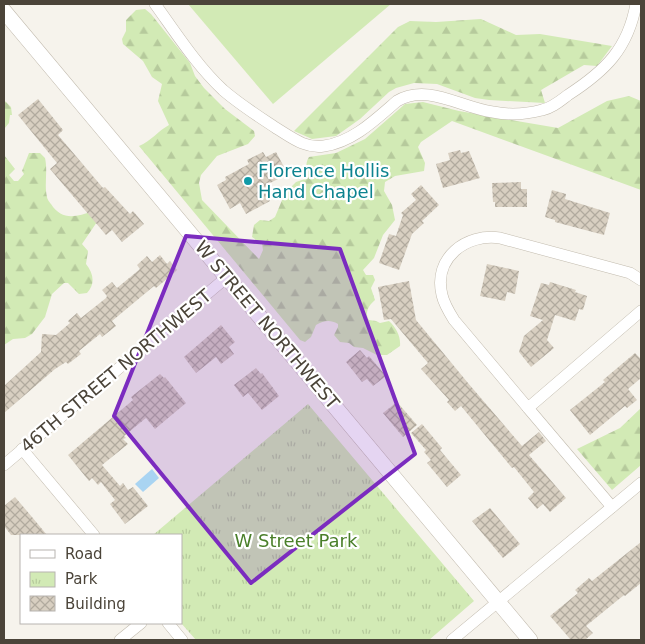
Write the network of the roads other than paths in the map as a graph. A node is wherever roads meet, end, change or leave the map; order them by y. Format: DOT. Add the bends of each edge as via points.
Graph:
graph roads {
  1 [pos="155,4"];
  2 [pos="636,4"];
  3 [pos="4,11"];
  4 [pos="227,278"];
  5 [pos="641,280"];
  6 [pos="641,311"];
  7 [pos="528,408"];
  8 [pos="22,449"];
  9 [pos="4,465"];
  10 [pos="641,483"];
  11 [pos="612,507"];
  12 [pos="93,534"];
  13 [pos="498,602"];
  14 [pos="140,624"];
  15 [pos="169,624"];
  16 [pos="120,640"];
  17 [pos="182,640"];
  18 [pos="452,640"];
  19 [pos="530,640"];
  1 -- 2 [label="street" via="222,89 296,141 314,147 334,144 354,135 397,100 416,94 429,94 506,114 543,110 589,82 614,57 629,31"];
  3 -- 4 [label="street, W STREET NORTHWEST"];
  4 -- 8 [label="street, 46TH STREET NORTHWEST"];
  4 -- 13 [label="street, W STREET NORTHWEST"];
  5 -- 7 [label="street" via="630,273 500,238 472,240 453,253 441,279 445,305"];
  6 -- 7 [label="street"];
  7 -- 11 [label="street"];
  8 -- 9 [label="street, 46TH STREET NORTHWEST"];
  8 -- 12 [label="street"];
  10 -- 11 [label="street"];
  11 -- 13 [label="street"];
  13 -- 18 [label="street"];
  13 -- 19 [label="street, W STREET NORTHWEST"];
  14 -- 16 [label="street"];
  15 -- 17 [label="street"];
}
